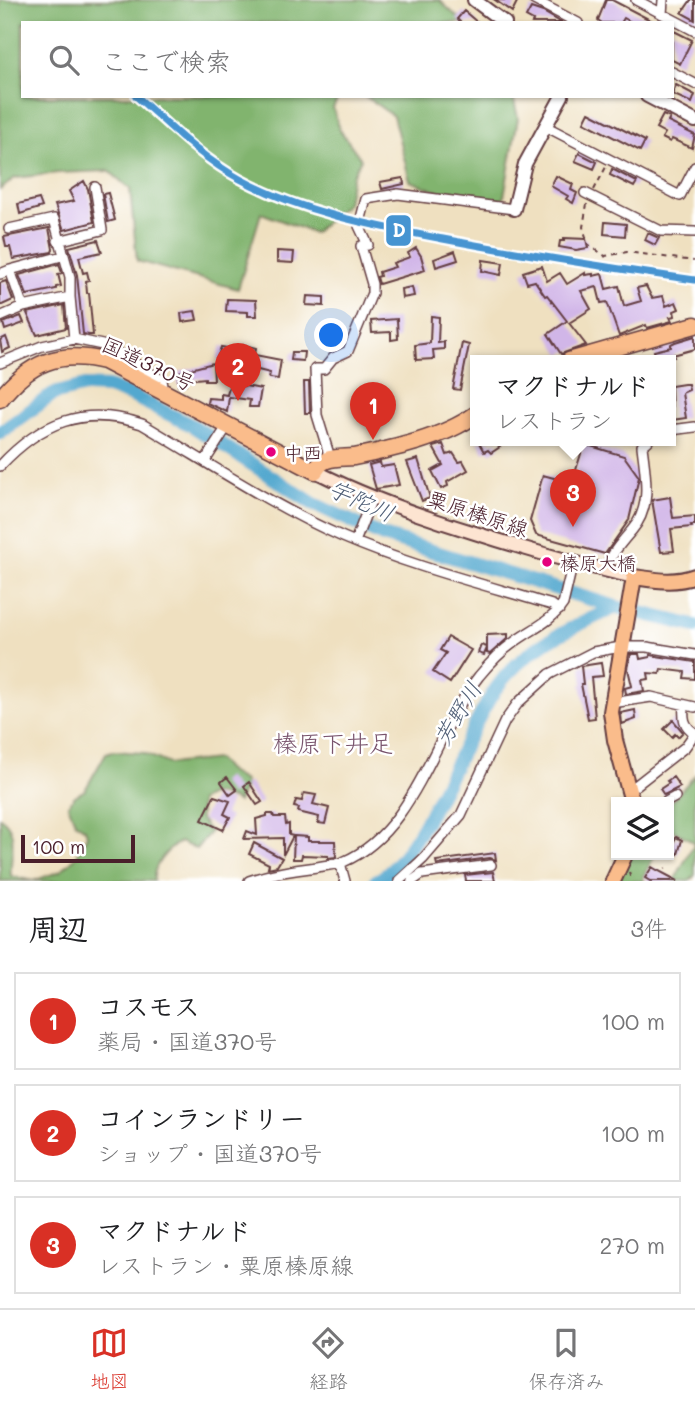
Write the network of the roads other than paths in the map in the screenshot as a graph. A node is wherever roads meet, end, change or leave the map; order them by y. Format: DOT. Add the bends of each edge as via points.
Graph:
graph roads {
  1 [pos="474,0"];
  2 [pos="534,0"];
  3 [pos="636,0"];
  4 [pos="663,0"];
  5 [pos="662,14"];
  6 [pos="502,21"];
  7 [pos="574,21"];
  8 [pos="695,31"];
  9 [pos="674,73"];
  10 [pos="695,84"];
  11 [pos="561,98"];
  12 [pos="651,98"];
  13 [pos="695,121"];
  14 [pos="545,126"];
  15 [pos="695,167"];
  16 [pos="94,187"];
  17 [pos="588,194"];
  18 [pos="514,209"];
  19 [pos="9,229"];
  20 [pos="695,232"];
  21 [pos="58,241"];
  22 [pos="62,256"];
  23 [pos="5,272"];
  24 [pos="70,297"];
  25 [pos="23,307"];
  26 [pos="0,317"];
  27 [pos="695,325"];
  28 [pos="74,339"];
  29 [pos="590,355"];
  30 [pos="0,363"];
  31 [pos="164,392"];
  32 [pos="0,399"];
  33 [pos="470,419"];
  34 [pos="695,427"];
  35 [pos="227,428"];
  36 [pos="676,429"];
  37 [pos="642,446"];
  38 [pos="206,460"];
  39 [pos="0,466"];
  40 [pos="321,466"];
  41 [pos="370,503"];
  42 [pos="356,541"];
  43 [pos="573,562"];
  44 [pos="605,570"];
  45 [pos="695,576"];
  46 [pos="634,581"];
  47 [pos="561,607"];
  48 [pos="621,645"];
  49 [pos="695,656"];
  50 [pos="612,703"];
  51 [pos="684,705"];
  52 [pos="695,707"];
  53 [pos="695,733"];
  54 [pos="631,796"];
  55 [pos="623,860"];
  56 [pos="491,865"];
  57 [pos="341,866"];
  58 [pos="250,881"];
  59 [pos="345,881"];
  60 [pos="399,881"];
  61 [pos="412,881"];
  62 [pos="613,881"];
  1 -- 6 [label="street"];
  2 -- 7 [label="street"];
  3 -- 5 [label="street"];
  4 -- 5 [label="street"];
  5 -- 8 [label="street"];
  9 -- 10 [label="street"];
  11 -- 14 [label="street"];
  12 -- 13 [label="street"];
  14 -- 15 [label="street" via="680,196"];
  14 -- 18 [label="street" via="525,164"];
  16 -- 21 [label="street" via="102,230"];
  17 -- 20 [label="street" via="661,232"];
  18 -- 40 [label="street" via="398,194 366,199 359,226 368,245 361,246 372,293 348,351 324,369 315,369 317,415 328,451"];
  19 -- 21 [label="street" via="54,219"];
  21 -- 22 [label="street"];
  22 -- 23 [label="street"];
  22 -- 24 [label="street" via="70,277"];
  23 -- 25 [label="street"];
  24 -- 25 [label="street"];
  24 -- 28 [label="street"];
  25 -- 26 [label="street"];
  27 -- 29 [label="highway"];
  28 -- 30 [label="street"];
  28 -- 31 [label="street" via="107,346 162,380"];
  31 -- 32 [label="highway, 国道370号" via="104,361 79,356 32,368"];
  31 -- 35 [label="highway, 国道370号"];
  33 -- 40 [label="highway" via="430,437"];
  34 -- 36 [label="street"];
  35 -- 38 [label="street"];
  35 -- 40 [label="highway, 国道370号"];
  37 -- 44 [label="street" via="645,505 635,528 616,548"];
  38 -- 39 [label="street" via="142,424 97,416 47,427"];
  38 -- 42 [label="street" via="291,510"];
  40 -- 41 [label="main road, 粟原榛原線"];
  41 -- 42 [label="street"];
  41 -- 43 [label="main road, 粟原榛原線"];
  42 -- 47 [label="street"];
  43 -- 44 [label="main road, 粟原榛原線"];
  43 -- 47 [label="street"];
  44 -- 46 [label="main road, 粟原榛原線"];
  45 -- 46 [label="main road"];
  46 -- 48 [label="main road"];
  47 -- 57 [label="street" via="513,643 476,680 394,820"];
  48 -- 49 [label="street"];
  48 -- 50 [label="main road"];
  48 -- 60 [label="street" via="569,663 518,703 461,816"];
  50 -- 51 [label="street" via="651,697"];
  50 -- 54 [label="main road" via="612,728"];
  51 -- 52 [label="street"];
  51 -- 53 [label="street" via="684,722"];
  53 -- 54 [label="street"];
  55 -- 62 [label="main road"];
  56 -- 61 [label="street" via="422,874"];
  57 -- 58 [label="street"];
  57 -- 59 [label="street"];
}
